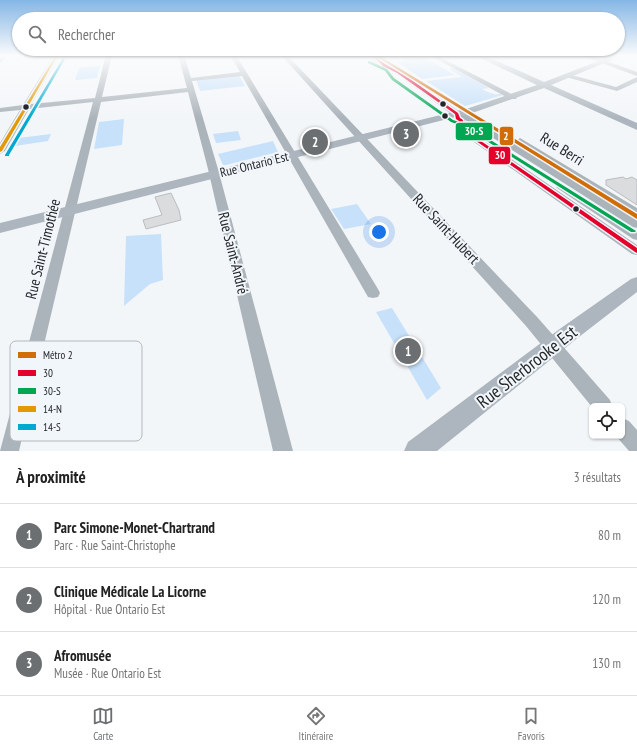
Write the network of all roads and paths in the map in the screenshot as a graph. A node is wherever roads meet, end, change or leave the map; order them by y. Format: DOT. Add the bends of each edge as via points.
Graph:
graph roads {
  1 [pos="44,76"];
  2 [pos="103,76"];
  3 [pos="186,76"];
  4 [pos="225,76"];
  5 [pos="245,76"];
  6 [pos="304,76"];
  7 [pos="403,76"];
  8 [pos="473,76"];
  9 [pos="524,76"];
  10 [pos="568,76"];
  11 [pos="637,79"];
  12 [pos="187,80"];
  13 [pos="544,85"];
  14 [pos="191,90"];
  15 [pos="513,97"];
  16 [pos="97,100"];
  17 [pos="26,107"];
  18 [pos="0,110"];
  19 [pos="472,110"];
  20 [pos="459,117"];
  21 [pos="637,127"];
  22 [pos="362,138"];
  23 [pos="0,151"];
  24 [pos="292,155"];
  25 [pos="214,175"];
  26 [pos="69,210"];
  27 [pos="637,212"];
  28 [pos="637,224"];
  29 [pos="0,228"];
  30 [pos="637,236"];
  31 [pos="637,251"];
  32 [pos="637,283"];
  33 [pos="373,293"];
  34 [pos="36,341"];
  35 [pos="552,346"];
  36 [pos="600,403"];
  37 [pos="625,431"];
  38 [pos="11,441"];
  39 [pos="637,444"];
  40 [pos="9,451"];
  41 [pos="283,451"];
  42 [pos="417,451"];
  1 -- 17 [label="street"];
  2 -- 16 [label="street, Rue Saint-Timothée"];
  3 -- 12 [label="street, Rue Saint-André"];
  4 -- 12 [label="street"];
  5 -- 24 [label="street"];
  6 -- 22 [label="street, Rue Saint-Hubert"];
  7 -- 20 [label="street, Rue Berri"];
  8 -- 15 [label="street"];
  9 -- 13 [label="main road"];
  10 -- 11 [label="street" via="617,89"];
  10 -- 13 [label="main road, Rue Ontario Est"];
  12 -- 14 [label="street, Rue Saint-André"];
  13 -- 15 [label="main road, Rue Ontario Est"];
  13 -- 21 [label="main road"];
  14 -- 16 [label="street"];
  14 -- 25 [label="street, Rue Saint-André"];
  15 -- 19 [label="main road, Rue Ontario Est"];
  16 -- 17 [label="street"];
  16 -- 26 [label="street, Rue Saint-Timothée"];
  17 -- 18 [label="street"];
  17 -- 23 [label="street"];
  19 -- 20 [label="main road, Rue Ontario Est"];
  19 -- 27 [label="street, Rue Berri"];
  20 -- 22 [label="main road, Rue Ontario Est"];
  20 -- 28 [label="street, Rue Berri" via="468,118"];
  20 -- 30 [label="street, Rue Berri"];
  20 -- 31 [label="street, Rue Berri" via="460,128"];
  22 -- 24 [label="main road, Rue Ontario Est"];
  22 -- 35 [label="street, Rue Saint-Hubert"];
  24 -- 25 [label="main road, Rue Ontario Est"];
  24 -- 33 [label="street"];
  25 -- 26 [label="main road, Rue Ontario Est"];
  25 -- 41 [label="street, Rue Saint-André"];
  26 -- 29 [label="main road, Rue Ontario Est"];
  26 -- 34 [label="street, Rue Saint-Timothée"];
  32 -- 35 [label="main road, Rue Sherbrooke Est"];
  35 -- 36 [label="street, Rue Saint-Hubert"];
  35 -- 42 [label="main road, Rue Sherbrooke Est"];
  37 -- 39 [label="street"];
  38 -- 40 [label="street, Rue Saint-Timothée"];
}
